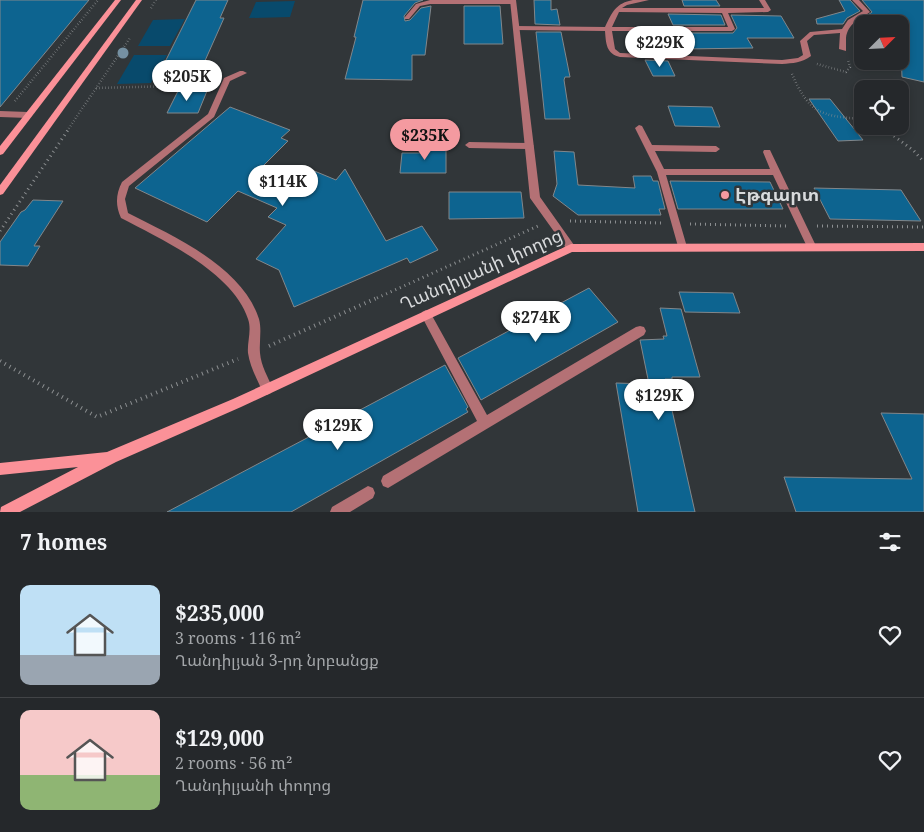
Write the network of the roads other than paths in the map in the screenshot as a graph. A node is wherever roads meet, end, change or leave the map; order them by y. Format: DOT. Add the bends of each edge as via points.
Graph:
graph roads {
  1 [pos="118,0"];
  2 [pos="139,0"];
  3 [pos="646,0"];
  4 [pos="762,0"];
  5 [pos="856,0"];
  6 [pos="513,1"];
  7 [pos="616,10"];
  8 [pos="724,11"];
  9 [pos="407,18"];
  10 [pos="516,28"];
  11 [pos="608,29"];
  12 [pos="843,31"];
  13 [pos="843,49"];
  14 [pos="243,73"];
  15 [pos="2,114"];
  16 [pos="28,115"];
  17 [pos="639,128"];
  18 [pos="469,145"];
  19 [pos="530,146"];
  20 [pos="649,148"];
  21 [pos="716,149"];
  22 [pos="0,152"];
  23 [pos="766,152"];
  24 [pos="661,172"];
  25 [pos="776,172"];
  26 [pos="0,192"];
  27 [pos="682,247"];
  28 [pos="924,247"];
  29 [pos="570,248"];
  30 [pos="812,248"];
  31 [pos="426,315"];
  32 [pos="640,331"];
  33 [pos="267,389"];
  34 [pos="485,423"];
  35 [pos="111,457"];
  36 [pos="0,469"];
  37 [pos="388,481"];
  38 [pos="368,493"];
  39 [pos="6,512"];
  40 [pos="337,512"];
  1 -- 16 [label="main road"];
  2 -- 26 [label="main road"];
  3 -- 7 [label="street" via="622,4"];
  4 -- 8 [label="street" via="768,10"];
  5 -- 12 [label="street" via="866,12 853,19"];
  6 -- 9 [label="street" via="430,2 418,6"];
  6 -- 10 [label="street"];
  7 -- 8 [label="street"];
  7 -- 11 [label="street"];
  8 -- 11 [label="street" via="732,29"];
  10 -- 11 [label="street"];
  10 -- 19 [label="street"];
  11 -- 12 [label="street" via="615,55 782,62 807,56 803,40 812,33"];
  12 -- 13 [label="street"];
  14 -- 33 [label="street" via="228,80 212,115 125,184 120,194 124,215 198,257 224,276 238,292 253,317 256,333 254,353"];
  15 -- 16 [label="street"];
  16 -- 22 [label="main road"];
  17 -- 20 [label="street"];
  18 -- 19 [label="street"];
  19 -- 29 [label="street" via="536,198"];
  20 -- 21 [label="street"];
  20 -- 24 [label="street"];
  23 -- 25 [label="street"];
  24 -- 25 [label="street"];
  24 -- 27 [label="street"];
  25 -- 30 [label="street"];
  27 -- 29 [label="main road, Ղանդիլյանի փողոց"];
  27 -- 30 [label="main road, Ղանդիլյանի փողոց"];
  28 -- 30 [label="main road, Ղանդիլյանի փողոց"];
  29 -- 31 [label="main road, Ղանդիլյանի փողոց"];
  31 -- 33 [label="main road, Ղանդիլյանի փողոց"];
  31 -- 34 [label="street"];
  32 -- 34 [label="street"];
  33 -- 35 [label="main road, Ղանդիլյանի փողոց"];
  34 -- 37 [label="street"];
  35 -- 36 [label="main road, Ղանդիլյանի փողոց"];
  35 -- 39 [label="main road, Ղանդիլյանի փողոց"];
  38 -- 40 [label="street"];
}
